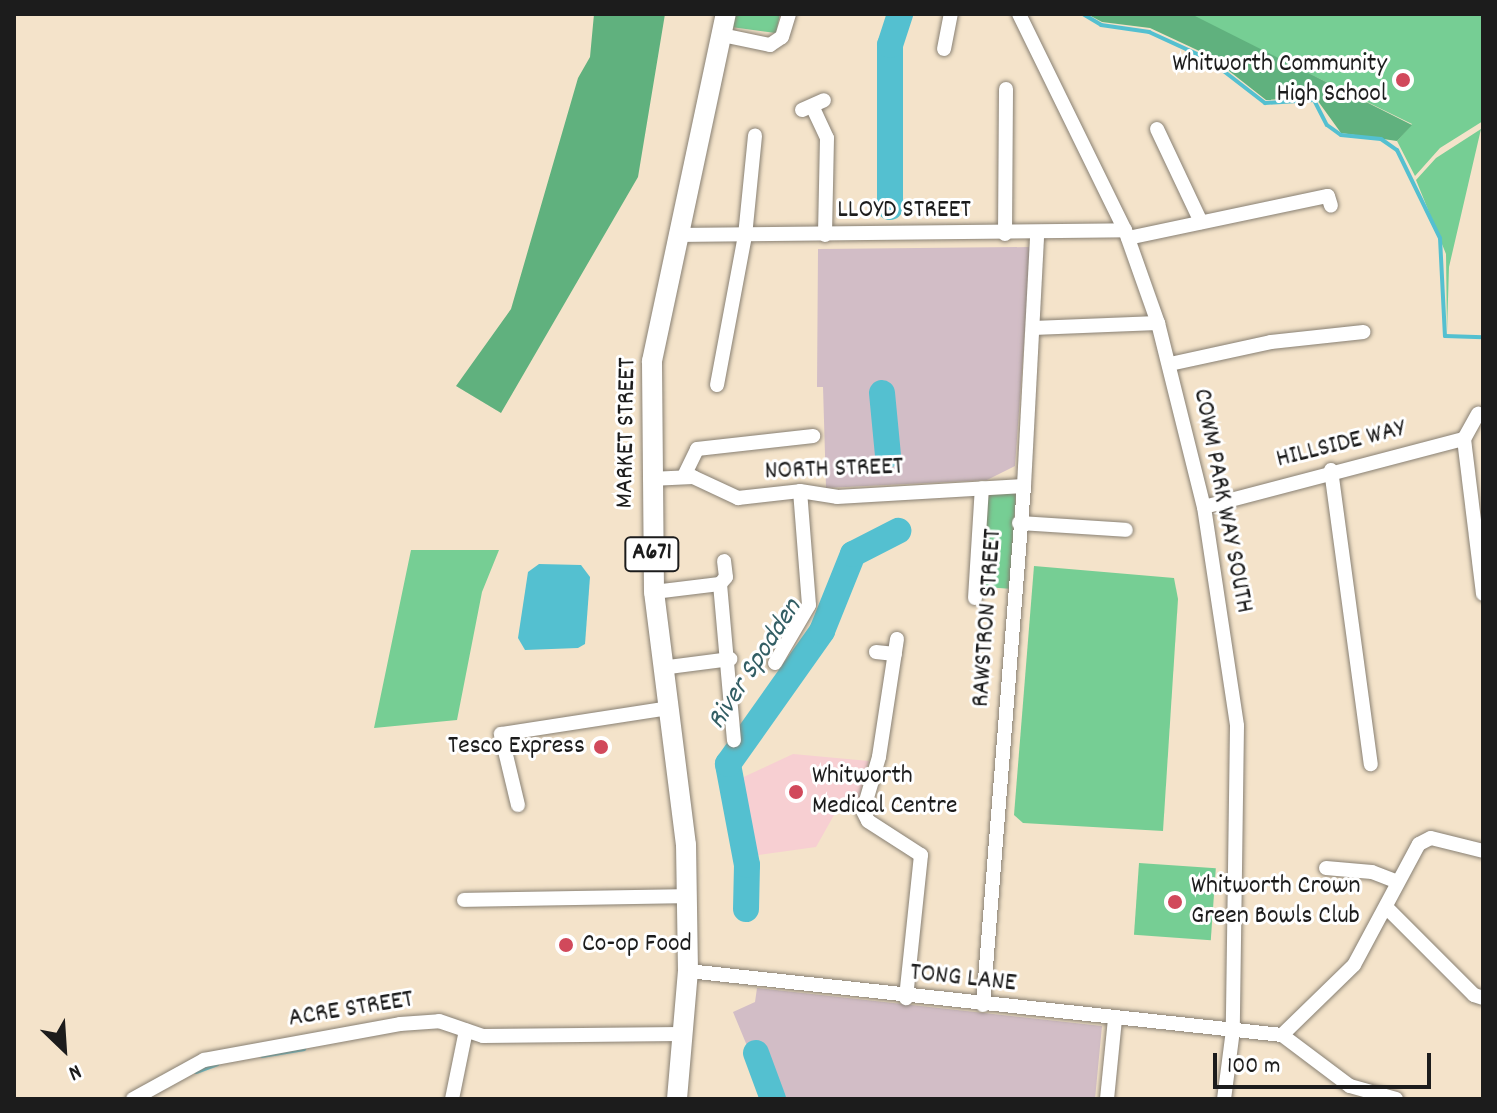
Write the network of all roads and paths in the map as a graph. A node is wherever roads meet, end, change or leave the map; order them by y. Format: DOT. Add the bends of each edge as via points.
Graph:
graph roads {
  1 [pos="726,14"];
  2 [pos="789,14"];
  3 [pos="951,14"];
  4 [pos="1019,14"];
  5 [pos="722,35"];
  6 [pos="944,49"];
  7 [pos="1006,89"];
  8 [pos="813,106"];
  9 [pos="1157,129"];
  10 [pos="755,135"];
  11 [pos="1331,206"];
  12 [pos="1201,222"];
  13 [pos="1005,234"];
  14 [pos="1127,234"];
  15 [pos="683,235"];
  16 [pos="825,235"];
  17 [pos="1037,235"];
  18 [pos="745,236"];
  19 [pos="1158,323"];
  20 [pos="1033,328"];
  21 [pos="1363,332"];
  22 [pos="1170,364"];
  23 [pos="717,385"];
  24 [pos="1478,414"];
  25 [pos="813,436"];
  26 [pos="1464,439"];
  27 [pos="1331,470"];
  28 [pos="684,476"];
  29 [pos="650,479"];
  30 [pos="1024,486"];
  31 [pos="982,488"];
  32 [pos="800,491"];
  33 [pos="1204,507"];
  34 [pos="1019,523"];
  35 [pos="1126,530"];
  36 [pos="724,561"];
  37 [pos="720,584"];
  38 [pos="654,592"];
  39 [pos="1483,594"];
  40 [pos="975,598"];
  41 [pos="876,652"];
  42 [pos="730,659"];
  43 [pos="775,663"];
  44 [pos="661,668"];
  45 [pos="668,708"];
  46 [pos="734,740"];
  47 [pos="1371,764"];
  48 [pos="518,805"];
  49 [pos="1483,851"];
  50 [pos="1326,868"];
  51 [pos="1395,881"];
  52 [pos="687,896"];
  53 [pos="464,900"];
  54 [pos="1387,908"];
  55 [pos="688,971"];
  56 [pos="906,998"];
  57 [pos="1483,998"];
  58 [pos="983,1005"];
  59 [pos="1115,1019"];
  60 [pos="466,1030"];
  61 [pos="1233,1030"];
  62 [pos="680,1034"];
  63 [pos="1282,1035"];
  64 [pos="133,1099"];
  65 [pos="452,1099"];
  66 [pos="677,1099"];
  67 [pos="1107,1099"];
  68 [pos="1224,1099"];
  69 [pos="1396,1099"];
  1 -- 5 [label="main road, MARKET STREET / A671"];
  2 -- 5 [label="street" via="782,37 770,45"];
  3 -- 6 [label="street"];
  4 -- 14 [label="street, COWM PARK WAY SOUTH"];
  5 -- 15 [label="main road, MARKET STREET / A671"];
  7 -- 13 [label="street"];
  8 -- 16 [label="street" via="827,138"];
  9 -- 12 [label="street"];
  10 -- 18 [label="street"];
  11 -- 12 [label="street, LLOYD STREET" via="1328,196"];
  12 -- 14 [label="street, LLOYD STREET"];
  13 -- 16 [label="street, LLOYD STREET"];
  13 -- 17 [label="street, LLOYD STREET"];
  14 -- 17 [label="street, LLOYD STREET"];
  14 -- 19 [label="street, COWM PARK WAY SOUTH"];
  15 -- 18 [label="street, LLOYD STREET"];
  15 -- 29 [label="main road, MARKET STREET / A671" via="652,361"];
  16 -- 18 [label="street, LLOYD STREET"];
  17 -- 20 [label="street, RAWSTRON STREET"];
  18 -- 23 [label="street"];
  19 -- 20 [label="street"];
  19 -- 22 [label="street, COWM PARK WAY SOUTH"];
  20 -- 30 [label="street, RAWSTRON STREET"];
  21 -- 22 [label="street" via="1271,342"];
  22 -- 33 [label="street, COWM PARK WAY SOUTH"];
  24 -- 26 [label="street"];
  25 -- 28 [label="street" via="697,449"];
  26 -- 27 [label="street, HILLSIDE WAY"];
  26 -- 39 [label="street"];
  27 -- 33 [label="street, HILLSIDE WAY"];
  27 -- 47 [label="street"];
  28 -- 29 [label="street, NORTH STREET"];
  28 -- 32 [label="street, NORTH STREET" via="738,498"];
  29 -- 38 [label="main road, MARKET STREET / A671"];
  30 -- 31 [label="street, NORTH STREET"];
  30 -- 34 [label="street, RAWSTRON STREET"];
  31 -- 32 [label="street, NORTH STREET" via="837,497"];
  31 -- 40 [label="street"];
  32 -- 43 [label="street" via="809,605"];
  33 -- 61 [label="street, COWM PARK WAY SOUTH" via="1237,726"];
  34 -- 35 [label="street"];
  34 -- 58 [label="street, RAWSTRON STREET"];
  36 -- 37 [label="street" via="726,577"];
  37 -- 38 [label="street"];
  37 -- 42 [label="street"];
  38 -- 44 [label="main road, MARKET STREET / A671"];
  41 -- 56 [label="street" via="896,647 879,757 863,811 868,821 921,855"];
  42 -- 44 [label="street"];
  42 -- 46 [label="street"];
  44 -- 45 [label="main road, MARKET STREET / A671"];
  45 -- 48 [label="street" via="501,734"];
  45 -- 52 [label="main road, MARKET STREET / A671"];
  49 -- 51 [label="street" via="1431,838 1419,844"];
  50 -- 51 [label="street" via="1372,872"];
  51 -- 54 [label="street"];
  52 -- 53 [label="street"];
  52 -- 55 [label="main road, MARKET STREET / A671"];
  54 -- 57 [label="street"];
  54 -- 63 [label="street" via="1354,965"];
  55 -- 56 [label="street, TONG LANE"];
  55 -- 62 [label="main road, MARKET STREET / A671"];
  56 -- 58 [label="street, TONG LANE"];
  58 -- 59 [label="street, TONG LANE"];
  59 -- 61 [label="street, TONG LANE"];
  59 -- 67 [label="street"];
  60 -- 62 [label="street, ACRE STREET" via="483,1036"];
  60 -- 64 [label="street, ACRE STREET" via="439,1021 400,1024 228,1054 204,1060"];
  60 -- 65 [label="street"];
  61 -- 63 [label="street, TONG LANE"];
  61 -- 68 [label="street, COWM PARK WAY SOUTH"];
  62 -- 66 [label="main road, MARKET STREET / A671"];
  63 -- 69 [label="street" via="1350,1086"];
}
